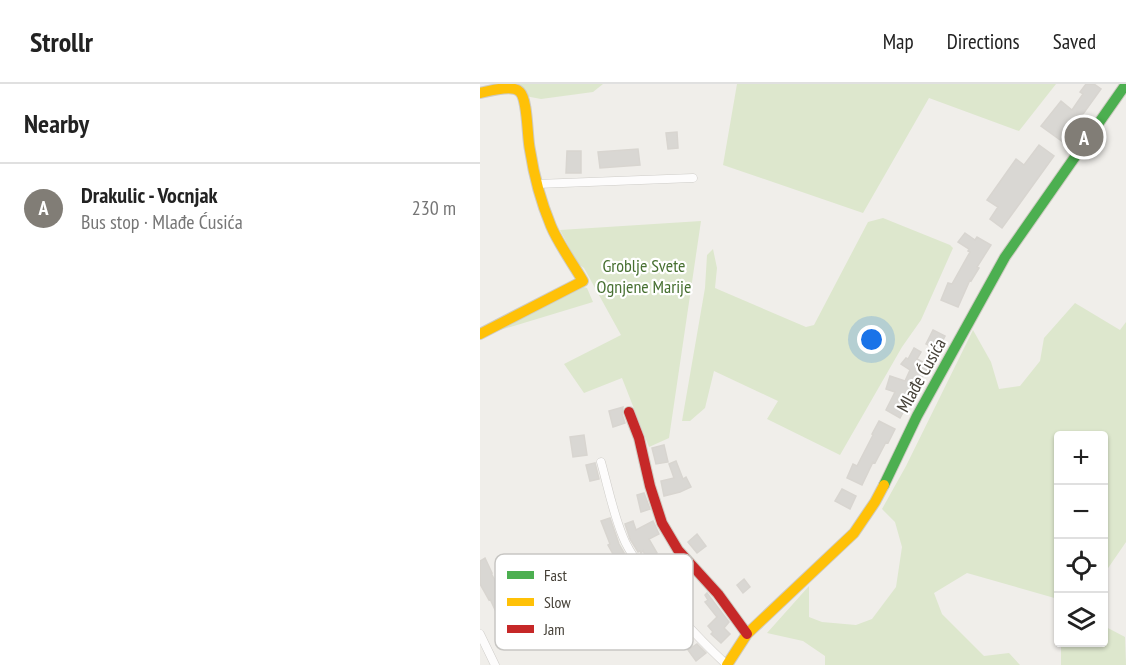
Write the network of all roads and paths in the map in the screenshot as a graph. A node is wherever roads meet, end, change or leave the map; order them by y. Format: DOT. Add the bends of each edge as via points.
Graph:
graph roads {
  1 [pos="1126,84"];
  2 [pos="480,93"];
  3 [pos="693,178"];
  4 [pos="537,184"];
  5 [pos="480,333"];
  6 [pos="629,412"];
  7 [pos="601,462"];
  8 [pos="632,554"];
  9 [pos="682,554"];
  10 [pos="693,566"];
  11 [pos="693,630"];
  12 [pos="480,634"];
  13 [pos="747,634"];
  14 [pos="495,665"];
  15 [pos="727,665"];
  1 -- 13 [label="street, Mlađe Ćusića" via="1005,257 917,416 875,502 854,533"];
  2 -- 4 [label="street" via="496,89 520,92"];
  3 -- 4 [label="street"];
  4 -- 5 [label="street" via="551,227 583,281"];
  6 -- 9 [label="street" via="662,523"];
  7 -- 8 [label="street" via="623,539"];
  10 -- 13 [label="street"];
  11 -- 15 [label="street"];
  12 -- 14 [label="street"];
  13 -- 15 [label="street, Mlađe Ćusića"];
}
